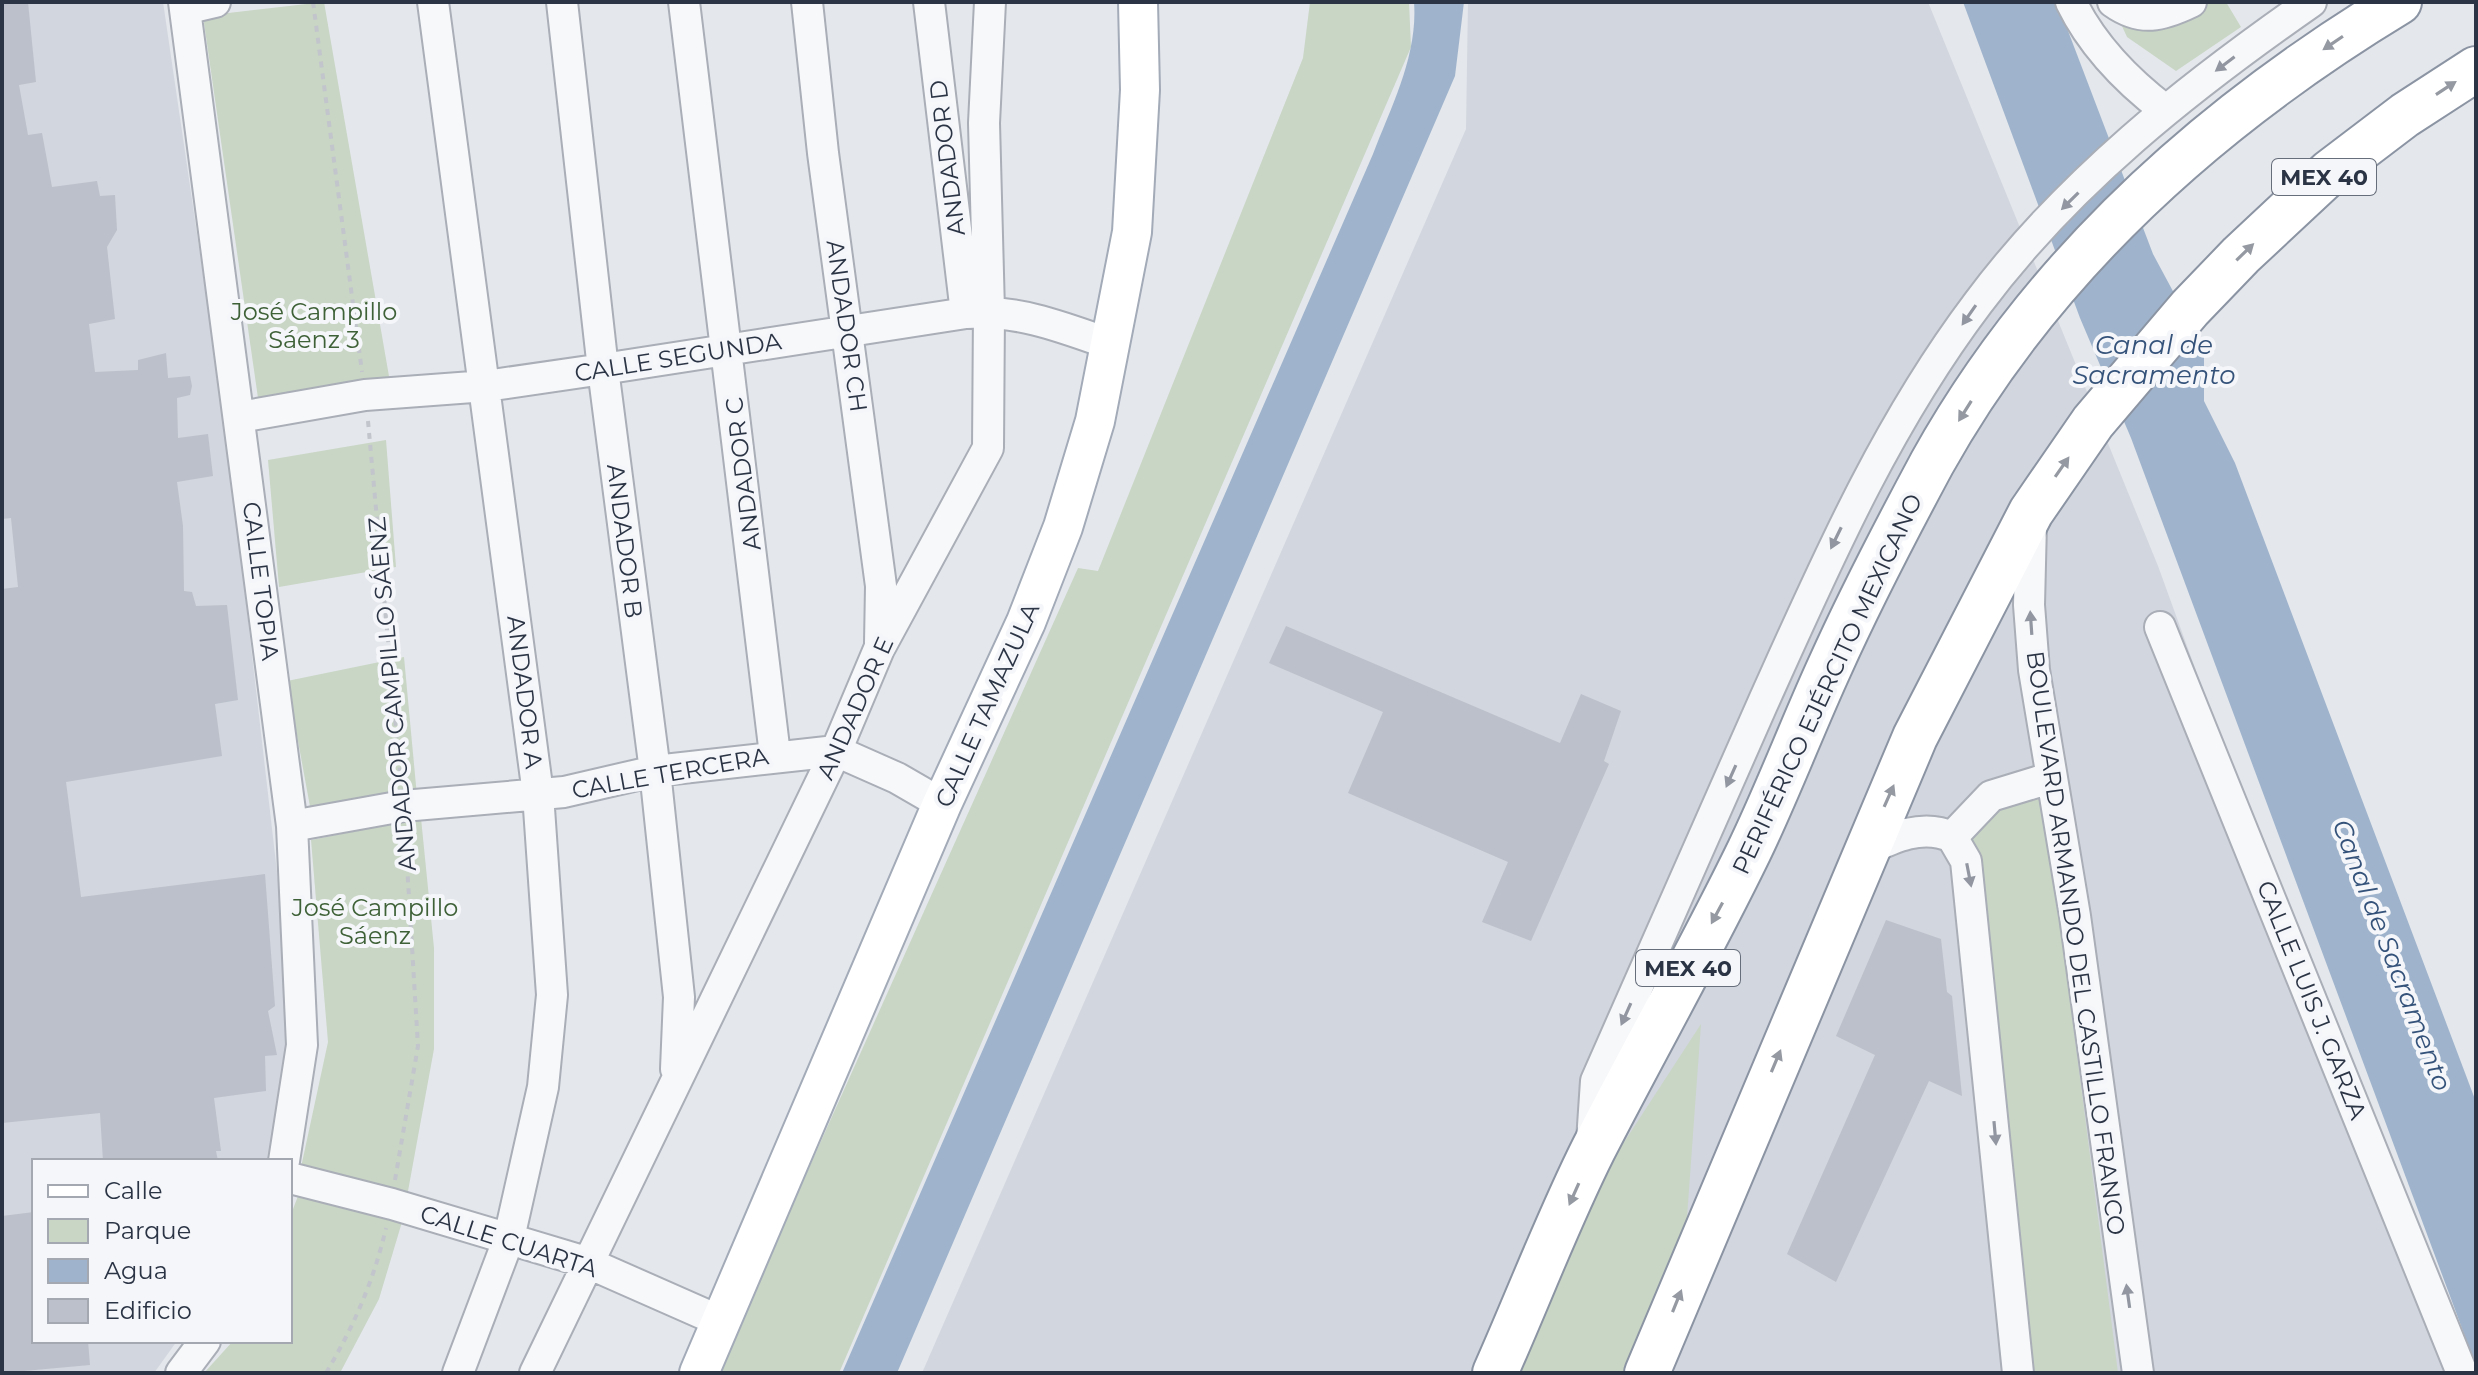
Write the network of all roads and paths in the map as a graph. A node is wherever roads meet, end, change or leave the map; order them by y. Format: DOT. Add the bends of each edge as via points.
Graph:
graph roads {
  1 [pos="215,2"];
  2 [pos="313,2"];
  3 [pos="433,2"];
  4 [pos="562,2"];
  5 [pos="684,2"];
  6 [pos="807,2"];
  7 [pos="929,2"];
  8 [pos="990,2"];
  9 [pos="1138,2"];
  10 [pos="2071,2"];
  11 [pos="2191,2"];
  12 [pos="2311,2"];
  13 [pos="2399,2"];
  14 [pos="184,6"];
  15 [pos="2121,8"];
  16 [pos="2476,69"];
  17 [pos="2165,110"];
  18 [pos="984,123"];
  19 [pos="944,125"];
  20 [pos="978,312"];
  21 [pos="849,330"];
  22 [pos="1113,345"];
  23 [pos="728,350"];
  24 [pos="603,369"];
  25 [pos="486,386"];
  26 [pos="365,395"];
  27 [pos="240,417"];
  28 [pos="2031,512"];
  29 [pos="2160,627"];
  30 [pos="879,649"];
  31 [pos="836,751"];
  32 [pos="775,755"];
  33 [pos="655,771"];
  34 [pos="2050,778"];
  35 [pos="538,794"];
  36 [pos="942,804"];
  37 [pos="403,806"];
  38 [pos="292,826"];
  39 [pos="1952,837"];
  40 [pos="1865,851"];
  41 [pos="676,1080"];
  42 [pos="1591,1155"];
  43 [pos="284,1159"];
  44 [pos="292,1179"];
  45 [pos="392,1204"];
  46 [pos="509,1238"];
  47 [pos="586,1262"];
  48 [pos="722,1322"];
  49 [pos="204,1343"];
  50 [pos="181,1373"];
  51 [pos="326,1373"];
  52 [pos="458,1373"];
  53 [pos="535,1373"];
  54 [pos="699,1373"];
  55 [pos="1495,1373"];
  56 [pos="1647,1373"];
  57 [pos="2018,1373"];
  58 [pos="2138,1373"];
  59 [pos="2462,1373"];
  1 -- 14 [label="street"];
  2 -- 26 [label="path, ANDADOR CAMPILLO SÁENZ"];
  3 -- 25 [label="street, ANDADOR A"];
  4 -- 24 [label="street, ANDADOR B"];
  5 -- 23 [label="street, ANDADOR C"];
  6 -- 21 [label="street, ANDADOR CH"];
  7 -- 19 [label="street, ANDADOR D"];
  8 -- 18 [label="street, ANDADOR E"];
  9 -- 22 [label="main road, CALLE TAMAZULA" via="1140,90 1132,232"];
  10 -- 17 [label="street" via="2114,63"];
  11 -- 15 [label="street" via="2152,17"];
  12 -- 17 [label="street, one-way"];
  13 -- 42 [label="highway, PERIFÉRICO EJÉRCITO MEXICANO / MEX 40, one-way" via="2333,42 2226,121 2136,198 2040,300 1987,374 1900,524 1750,849"];
  14 -- 27 [label="street, CALLE TOPIA"];
  28 -- 16 [label="highway, MEX 40, one-way" via="2093,422 2190,308 2330,172"];
  17 -- 42 [label="street, one-way" via="2017,254 1896,426 1835,539 1596,1081"];
  18 -- 19 [label="street"];
  18 -- 20 [label="street, ANDADOR E"];
  19 -- 20 [label="street, ANDADOR D"];
  20 -- 21 [label="street, CALLE SEGUNDA"];
  20 -- 22 [label="street, CALLE SEGUNDA" via="1045,322"];
  20 -- 30 [label="street, ANDADOR E" via="988,448"];
  21 -- 23 [label="street, CALLE SEGUNDA"];
  21 -- 30 [label="street, ANDADOR CH" via="881,586"];
  22 -- 36 [label="main road, CALLE TAMAZULA" via="1063,527 1026,622"];
  23 -- 24 [label="street, CALLE SEGUNDA"];
  23 -- 32 [label="street, ANDADOR C"];
  24 -- 25 [label="street, CALLE SEGUNDA"];
  24 -- 33 [label="street, ANDADOR B"];
  25 -- 26 [label="street, CALLE SEGUNDA"];
  25 -- 35 [label="street, ANDADOR A"];
  26 -- 27 [label="street, CALLE SEGUNDA"];
  26 -- 37 [label="path, ANDADOR CAMPILLO SÁENZ"];
  27 -- 38 [label="street, CALLE TOPIA"];
  34 -- 28 [label="street, BOULEVARD ARMANDO DEL CASTILLO FRANCO, one-way" via="2029,605"];
  40 -- 28 [label="highway, MEX 40, one-way" via="1915,737"];
  29 -- 59 [label="street, CALLE LUIS J. GARZA"];
  30 -- 31 [label="street, ANDADOR E"];
  31 -- 32 [label="street, CALLE TERCERA"];
  31 -- 36 [label="street, CALLE TERCERA"];
  31 -- 41 [label="street, ANDADOR E"];
  32 -- 33 [label="street, CALLE TERCERA"];
  33 -- 35 [label="street, CALLE TERCERA"];
  33 -- 41 [label="street, ANDADOR B" via="679,997"];
  34 -- 39 [label="street" via="1991,796"];
  58 -- 34 [label="street, BOULEVARD ARMANDO DEL CASTILLO FRANCO, one-way" via="2075,916"];
  35 -- 37 [label="street, CALLE TERCERA"];
  35 -- 46 [label="street, ANDADOR A" via="552,995 543,1087"];
  36 -- 48 [label="main road, CALLE TAMAZULA"];
  37 -- 38 [label="street, CALLE TERCERA"];
  37 -- 45 [label="path, ANDADOR CAMPILLO SÁENZ" via="418,1046"];
  38 -- 43 [label="street, CALLE TOPIA" via="302,1045"];
  39 -- 40 [label="street" via="1898,835"];
  39 -- 57 [label="street, one-way" via="1970,878"];
  56 -- 40 [label="highway, MEX 40, one-way"];
  41 -- 47 [label="street, ANDADOR E"];
  42 -- 55 [label="highway, PERIFÉRICO EJÉRCITO MEXICANO / MEX 40, one-way"];
  44 -- 45 [label="street, CALLE CUARTA"];
  45 -- 46 [label="street, CALLE CUARTA"];
  45 -- 51 [label="path, ANDADOR CAMPILLO SÁENZ" via="375,1276"];
  46 -- 47 [label="street, CALLE CUARTA"];
  46 -- 52 [label="street, ANDADOR A"];
  47 -- 48 [label="street, CALLE CUARTA"];
  47 -- 53 [label="street, ANDADOR E"];
  48 -- 54 [label="main road, CALLE TAMAZULA"];
  49 -- 50 [label="street"];
}
